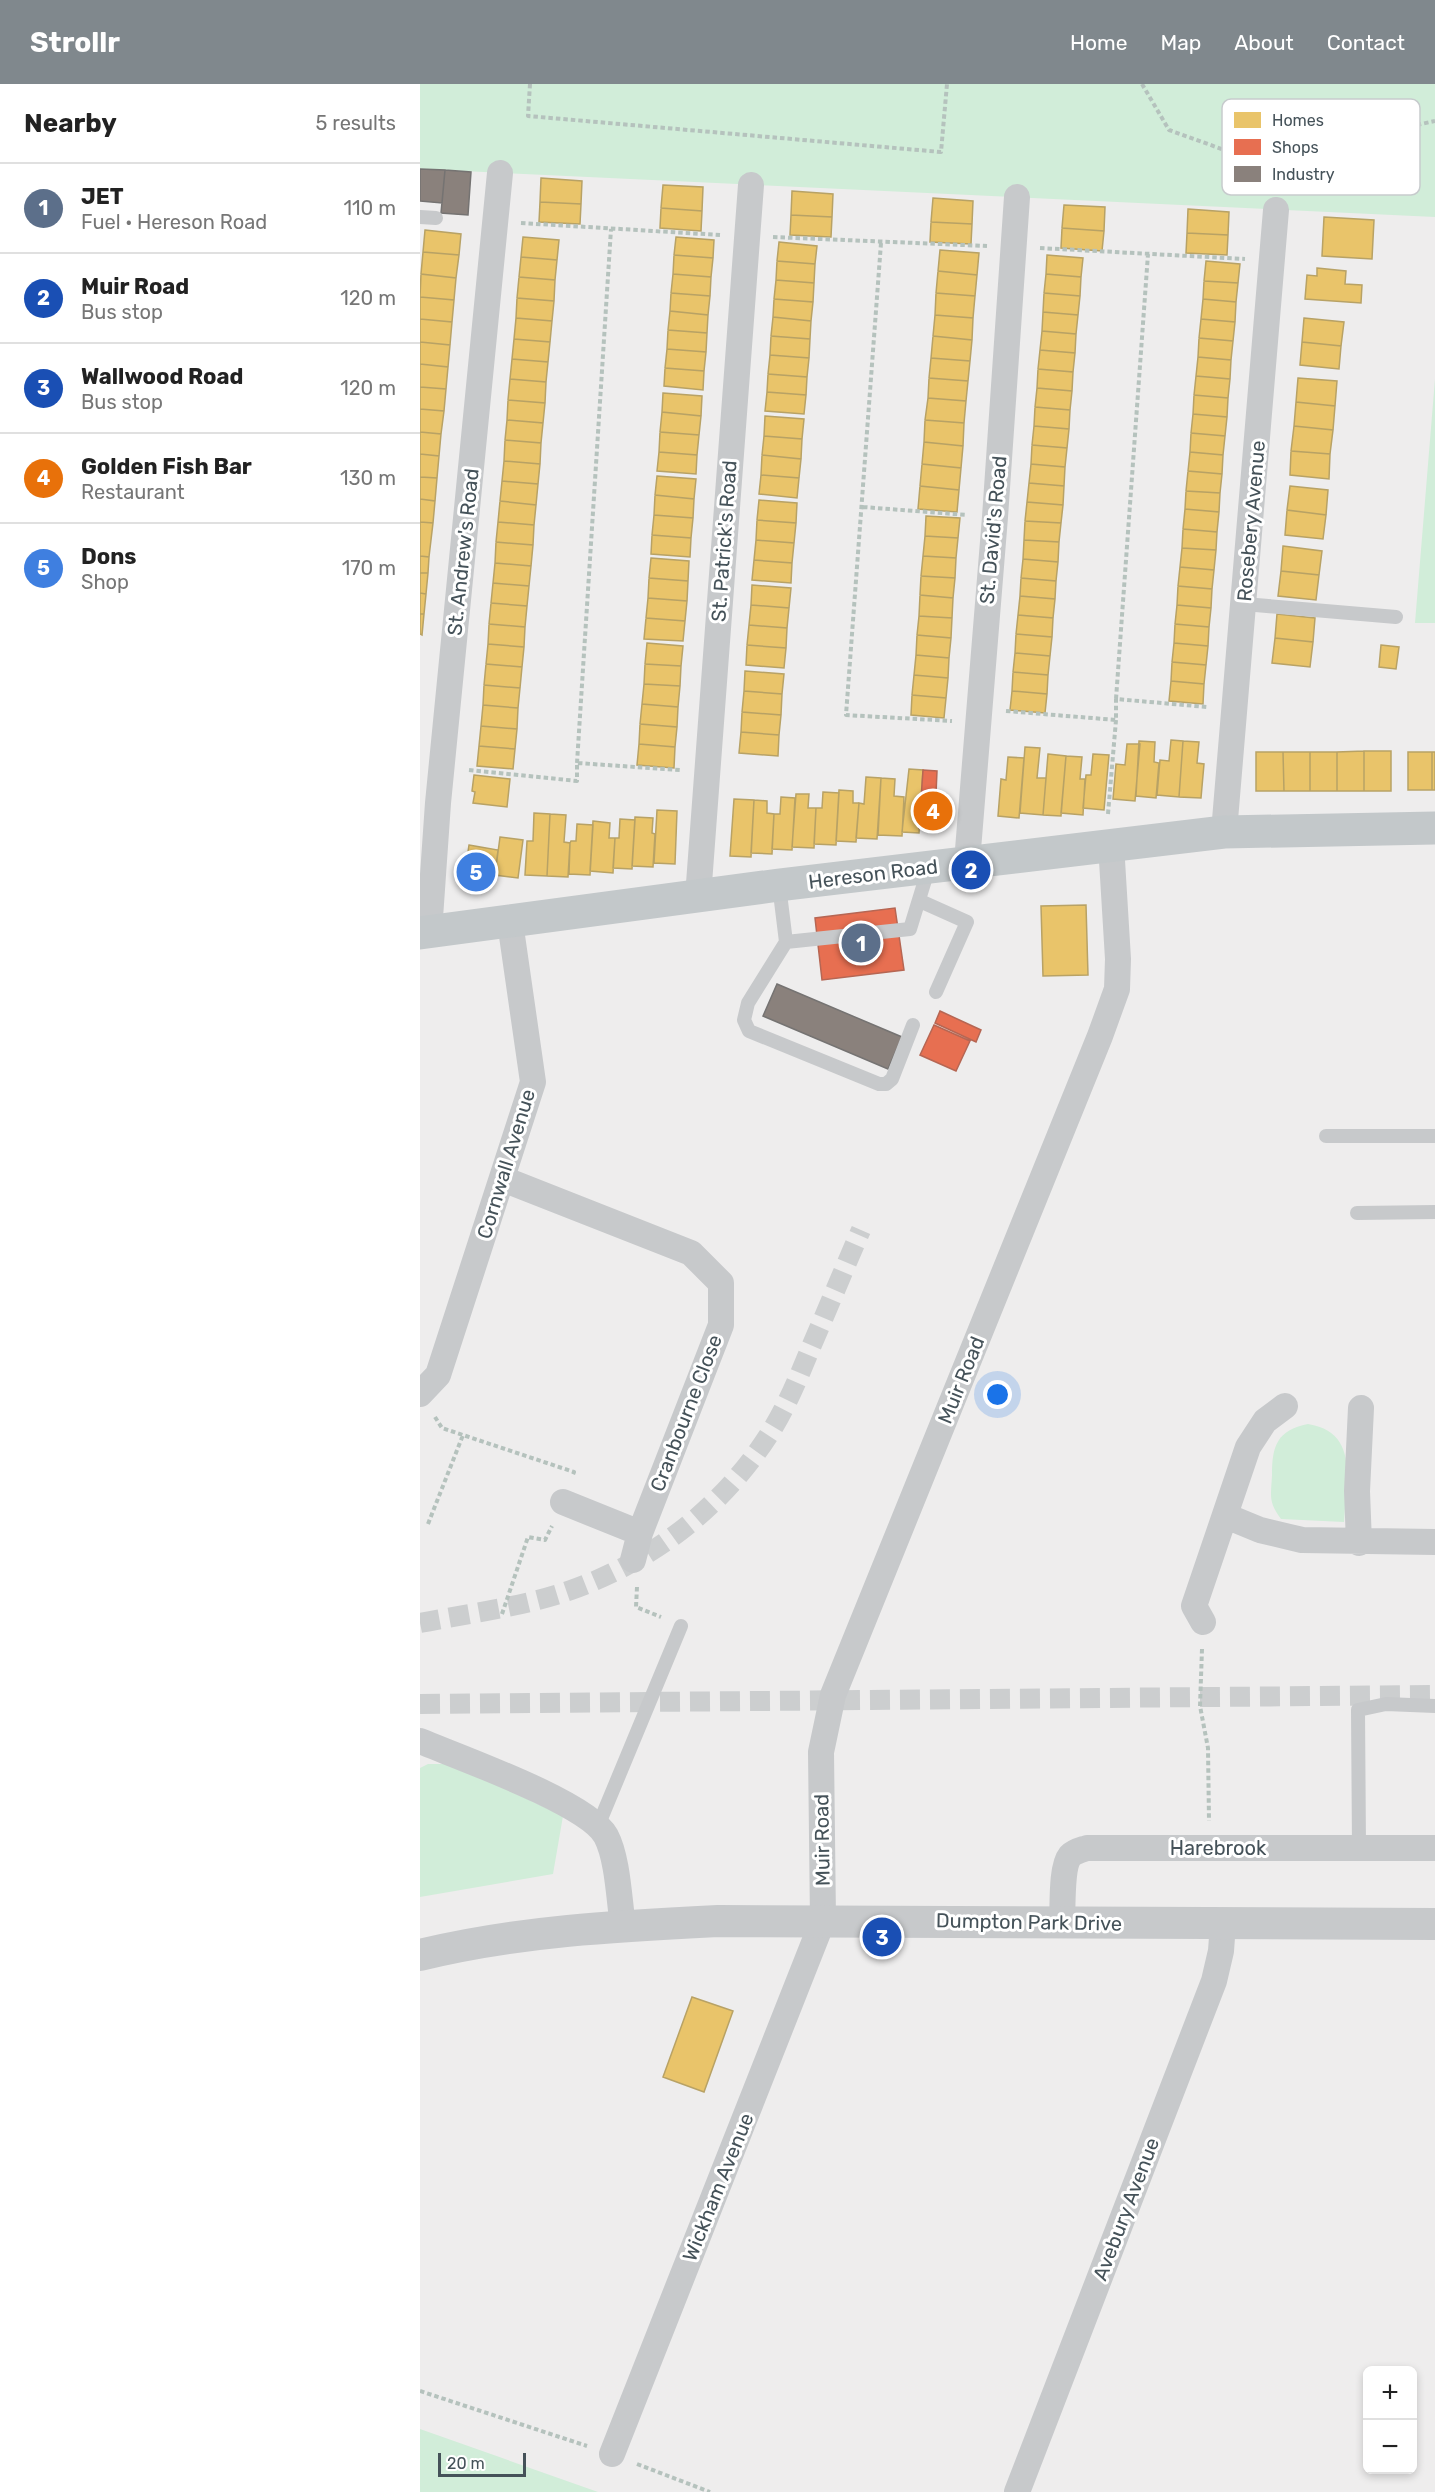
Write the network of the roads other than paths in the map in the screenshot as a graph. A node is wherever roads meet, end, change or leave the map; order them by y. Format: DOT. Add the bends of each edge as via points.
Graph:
graph roads {
  1 [pos="500,173"];
  2 [pos="751,185"];
  3 [pos="1017,197"];
  4 [pos="1276,210"];
  5 [pos="420,217"];
  6 [pos="436,218"];
  7 [pos="1244,604"];
  8 [pos="1396,617"];
  9 [pos="1435,828"];
  10 [pos="1224,832"];
  11 [pos="1111,844"];
  12 [pos="966,862"];
  13 [pos="929,867"];
  14 [pos="779,885"];
  15 [pos="698,897"];
  16 [pos="920,901"];
  17 [pos="510,922"];
  18 [pos="424,933"];
  19 [pos="786,942"];
  20 [pos="936,992"];
  21 [pos="913,1025"];
  22 [pos="1326,1136"];
  23 [pos="1435,1136"];
  24 [pos="503,1179"];
  25 [pos="1435,1212"];
  26 [pos="1357,1213"];
  27 [pos="420,1393"];
  28 [pos="1285,1406"];
  29 [pos="1361,1408"];
  30 [pos="562,1502"];
  31 [pos="1226,1516"];
  32 [pos="640,1533"];
  33 [pos="1359,1542"];
  34 [pos="1435,1542"];
  35 [pos="633,1560"];
  36 [pos="1203,1622"];
  37 [pos="681,1626"];
  38 [pos="1435,1706"];
  39 [pos="420,1741"];
  40 [pos="598,1826"];
  41 [pos="1359,1848"];
  42 [pos="1435,1848"];
  43 [pos="823,1920"];
  44 [pos="1062,1922"];
  45 [pos="1222,1923"];
  46 [pos="1435,1924"];
  47 [pos="623,1926"];
  48 [pos="420,1955"];
  49 [pos="612,2454"];
  50 [pos="1017,2492"];
  1 -- 18 [label="street, St. Andrew's Road"];
  2 -- 15 [label="street, St. Patrick's Road"];
  3 -- 12 [label="street, St. David's Road"];
  4 -- 7 [label="street, Rosebery Avenue"];
  5 -- 6 [label="lane"];
  7 -- 8 [label="lane"];
  7 -- 10 [label="street, Rosebery Avenue"];
  9 -- 10 [label="main road, Hereson Road"];
  10 -- 11 [label="main road, Hereson Road"];
  11 -- 12 [label="main road, Hereson Road"];
  11 -- 43 [label="street, Muir Road" via="1117,989 833,1695 821,1752"];
  12 -- 13 [label="main road, Hereson Road"];
  13 -- 14 [label="main road, Hereson Road"];
  13 -- 16 [label="lane"];
  14 -- 15 [label="main road, Hereson Road"];
  14 -- 19 [label="lane"];
  15 -- 17 [label="main road, Hereson Road"];
  16 -- 19 [label="lane" via="910,929"];
  16 -- 20 [label="lane" via="967,922"];
  17 -- 18 [label="main road, Hereson Road"];
  17 -- 24 [label="street, Cornwall Avenue" via="533,1082"];
  19 -- 21 [label="lane" via="748,1003 744,1020 749,1031 886,1084 892,1079"];
  22 -- 23 [label="lane"];
  24 -- 27 [label="street, Cornwall Avenue" via="438,1375"];
  24 -- 32 [label="street, Cranbourne Close" via="692,1253 721,1283 721,1325"];
  25 -- 26 [label="lane"];
  28 -- 31 [label="street" via="1265,1421 1248,1447"];
  29 -- 33 [label="street"];
  30 -- 32 [label="street"];
  31 -- 33 [label="street" via="1260,1530 1302,1540"];
  31 -- 36 [label="street" via="1194,1605"];
  32 -- 35 [label="street, Cranbourne Close"];
  33 -- 34 [label="street"];
  37 -- 40 [label="lane"];
  38 -- 41 [label="lane" via="1386,1704 1358,1710"];
  39 -- 40 [label="street" via="564,1802"];
  40 -- 47 [label="street" via="606,1836 612,1857"];
  41 -- 42 [label="street, Harebrook"];
  41 -- 44 [label="street, Harebrook" via="1087,1848 1069,1857 1065,1868"];
  43 -- 44 [label="street, Dumpton Park Drive"];
  43 -- 47 [label="street, Dumpton Park Drive"];
  43 -- 49 [label="street, Wickham Avenue"];
  44 -- 45 [label="street, Dumpton Park Drive"];
  45 -- 46 [label="street, Dumpton Park Drive"];
  45 -- 50 [label="street, Avebury Avenue" via="1214,1982"];
  47 -- 48 [label="street, Dumpton Park Drive" via="494,1940"];
}
